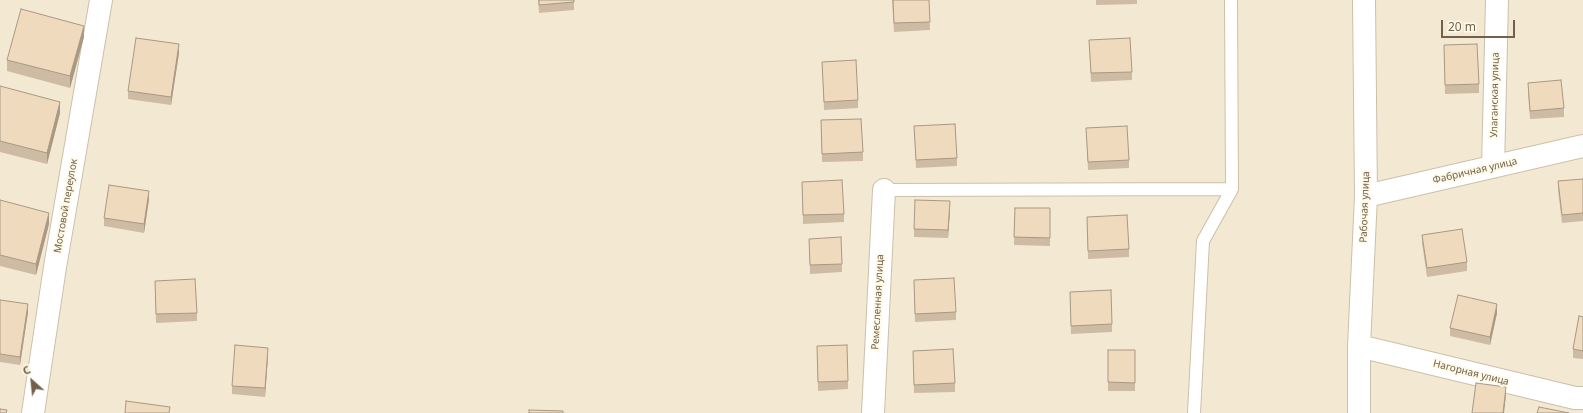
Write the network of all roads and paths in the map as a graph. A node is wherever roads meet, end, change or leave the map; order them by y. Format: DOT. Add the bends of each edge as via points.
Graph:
graph roads {
  1 [pos="101,0"];
  2 [pos="1231,0"];
  3 [pos="1364,0"];
  4 [pos="1497,0"];
  5 [pos="1583,146"];
  6 [pos="1493,167"];
  7 [pos="1232,189"];
  8 [pos="884,190"];
  9 [pos="1366,196"];
  10 [pos="1359,346"];
  11 [pos="1583,398"];
  12 [pos="33,413"];
  13 [pos="873,413"];
  14 [pos="1194,413"];
  15 [pos="1359,413"];
  1 -- 12 [label="street, Мостовой переулок" via="55,267"];
  2 -- 7 [label="lane"];
  3 -- 9 [label="street, Рабочая улица"];
  4 -- 6 [label="street, Улаганская улица"];
  5 -- 6 [label="street, Фабричная улица"];
  6 -- 9 [label="street, Фабричная улица"];
  7 -- 8 [label="lane"];
  7 -- 14 [label="lane" via="1203,242"];
  8 -- 13 [label="street, Ремесленная улица"];
  9 -- 10 [label="street, Рабочая улица"];
  10 -- 11 [label="street, Нагорная улица"];
  10 -- 15 [label="street, Рабочая улица"];
}
